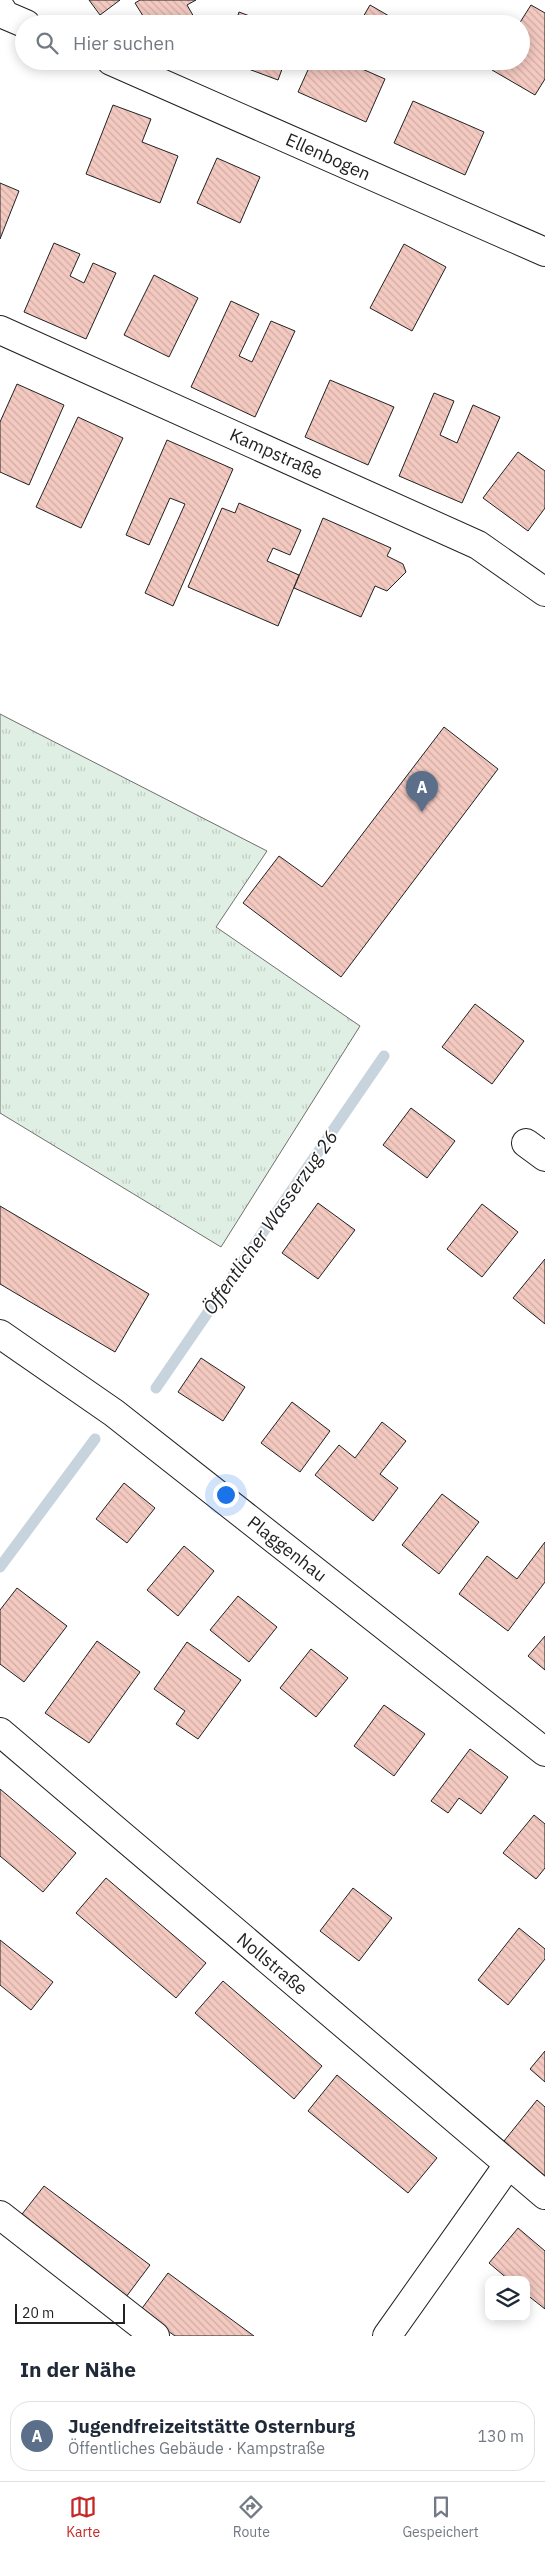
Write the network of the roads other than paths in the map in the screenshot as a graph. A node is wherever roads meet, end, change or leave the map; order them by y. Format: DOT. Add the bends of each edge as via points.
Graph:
graph roads {
  1 [pos="0,7"];
  2 [pos="15,19"];
  3 [pos="131,70"];
  4 [pos="545,252"];
  5 [pos="0,330"];
  6 [pos="545,592"];
  7 [pos="0,1334"];
  8 [pos="0,1732"];
  9 [pos="545,1752"];
  10 [pos="508,2165"];
  11 [pos="545,2195"];
  12 [pos="0,2215"];
  13 [pos="154,2336"];
  14 [pos="387,2336"];
  1 -- 2 [label="street"];
  3 -- 4 [label="street, Ellenbogen"];
  5 -- 6 [label="street, Kampstraße" via="478,545"];
  7 -- 9 [label="street, Plaggenhau" via="114,1413"];
  8 -- 10 [label="street, Nollstraße"];
  10 -- 11 [label="street, Nollstraße"];
  10 -- 14 [label="street"];
  12 -- 13 [label="street"];
}
